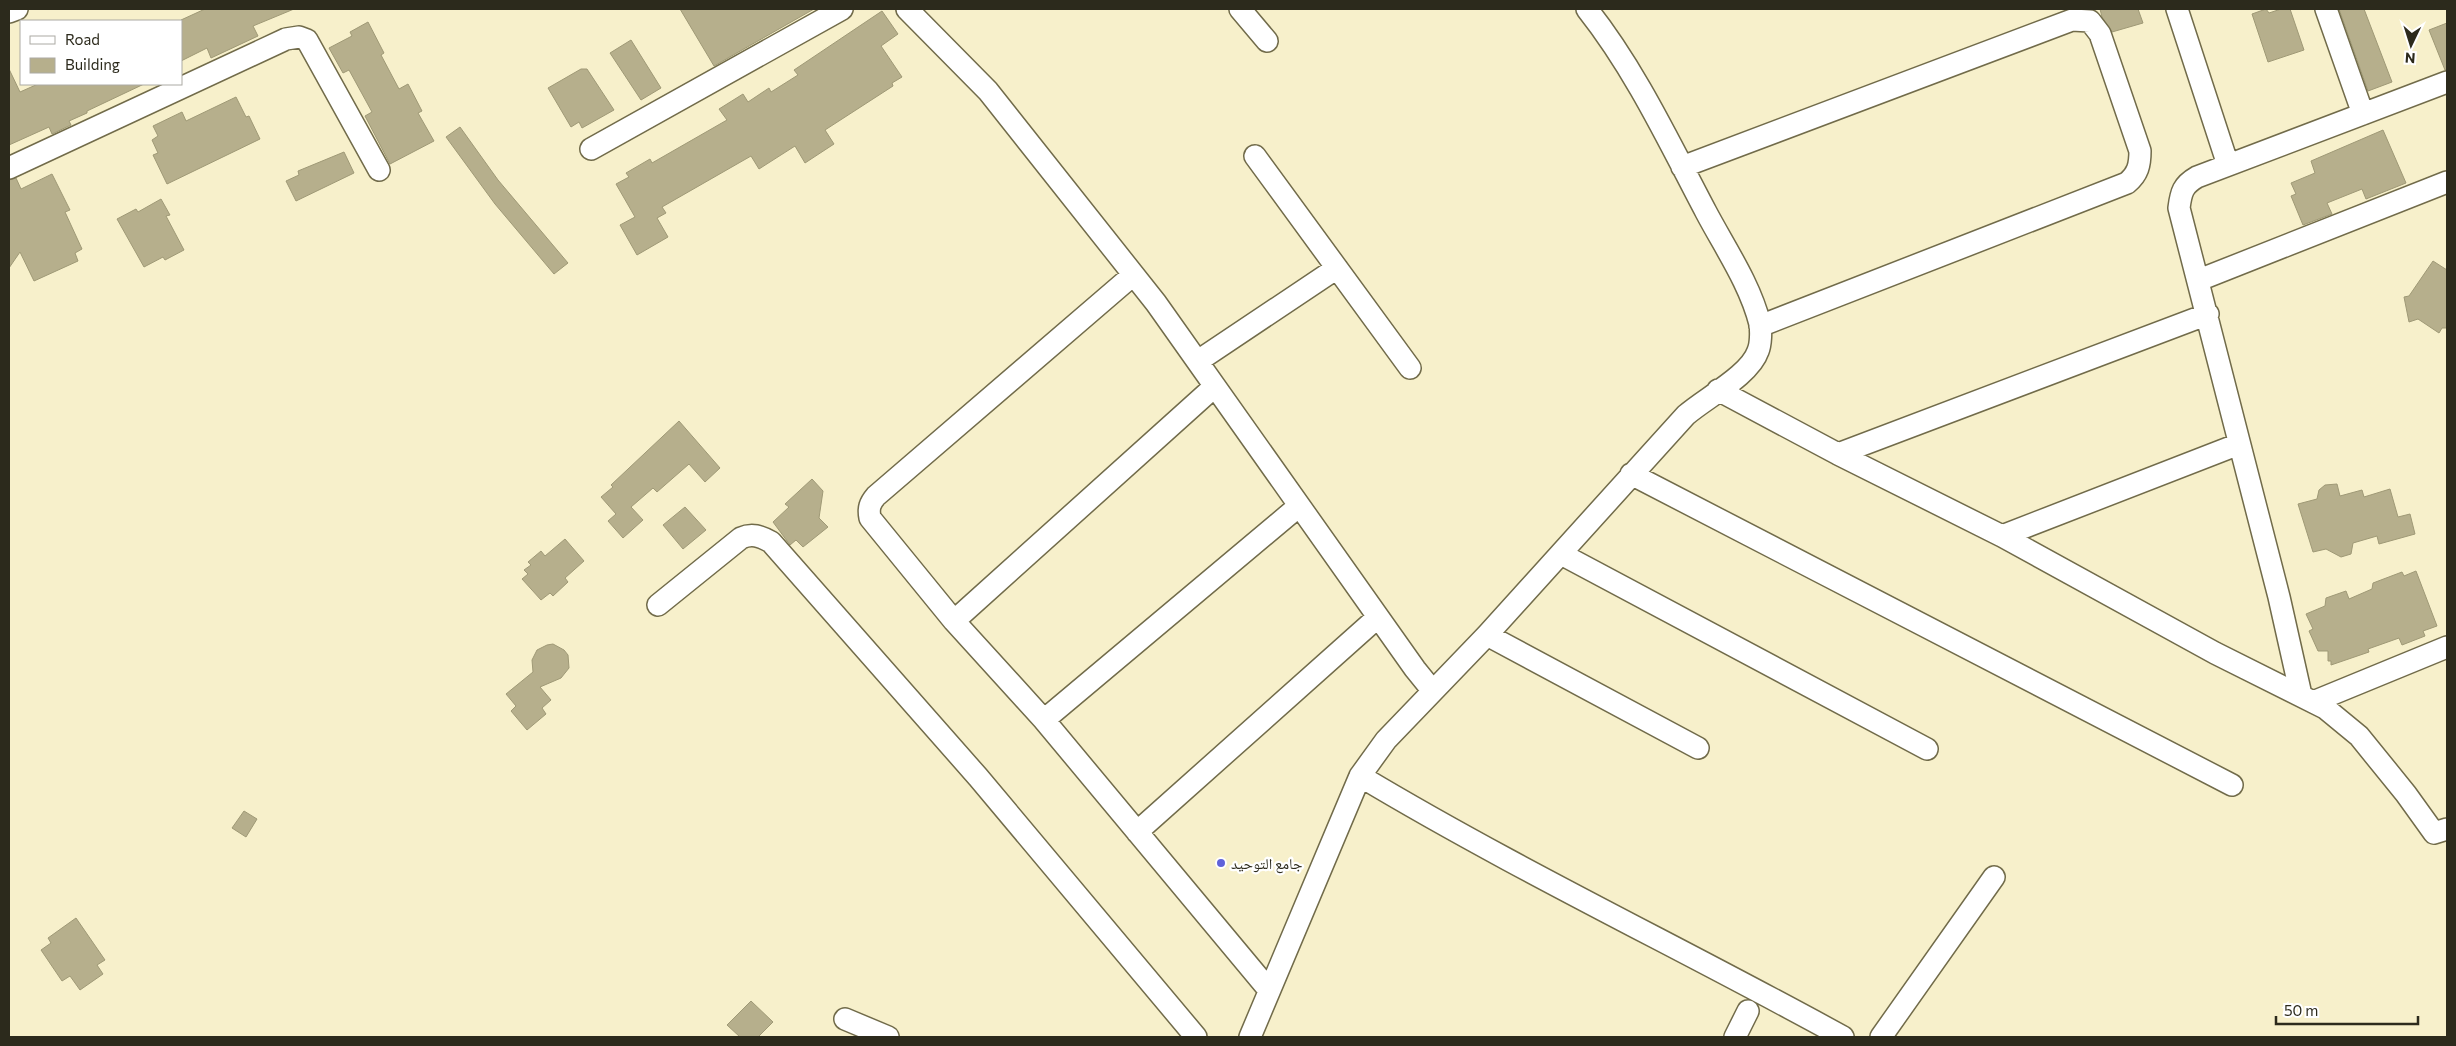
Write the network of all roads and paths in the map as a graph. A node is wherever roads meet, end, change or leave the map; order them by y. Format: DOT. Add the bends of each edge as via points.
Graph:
graph roads {
  1 [pos="16,9"];
  2 [pos="842,9"];
  3 [pos="908,9"];
  4 [pos="1240,9"];
  5 [pos="1587,9"];
  6 [pos="2177,9"];
  7 [pos="2326,9"];
  8 [pos="9,12"];
  9 [pos="1267,41"];
  10 [pos="2447,82"];
  11 [pos="2363,114"];
  12 [pos="591,149"];
  13 [pos="1255,156"];
  14 [pos="2228,165"];
  15 [pos="1682,166"];
  16 [pos="9,168"];
  17 [pos="380,170"];
  18 [pos="2447,182"];
  19 [pos="1337,268"];
  20 [pos="1133,275"];
  21 [pos="2199,280"];
  22 [pos="2208,314"];
  23 [pos="1760,326"];
  24 [pos="1198,361"];
  25 [pos="1410,368"];
  26 [pos="1214,387"];
  27 [pos="1718,390"];
  28 [pos="2239,444"];
  29 [pos="1838,454"];
  30 [pos="1631,474"];
  31 [pos="1299,506"];
  32 [pos="2002,536"];
  33 [pos="1561,554"];
  34 [pos="658,605"];
  35 [pos="1378,616"];
  36 [pos="954,620"];
  37 [pos="1487,635"];
  38 [pos="2447,647"];
  39 [pos="1432,690"];
  40 [pos="2307,698"];
  41 [pos="1044,720"];
  42 [pos="1698,748"];
  43 [pos="1927,749"];
  44 [pos="1360,776"];
  45 [pos="2232,785"];
  46 [pos="2447,828"];
  47 [pos="1137,832"];
  48 [pos="1994,877"];
  49 [pos="1269,990"];
  50 [pos="1748,1010"];
  51 [pos="845,1019"];
  52 [pos="888,1037"];
  53 [pos="1196,1037"];
  54 [pos="1250,1037"];
  55 [pos="1735,1037"];
  56 [pos="1843,1037"];
  57 [pos="1881,1037"];
  1 -- 8 [label="street"];
  2 -- 12 [label="street"];
  3 -- 20 [label="street" via="988,91"];
  4 -- 9 [label="street"];
  5 -- 15 [label="street" via="1607,34 1651,105"];
  6 -- 14 [label="street"];
  7 -- 11 [label="street"];
  10 -- 11 [label="street"];
  11 -- 14 [label="street"];
  13 -- 19 [label="street"];
  14 -- 21 [label="street" via="2187,182 2180,196 2179,208"];
  15 -- 23 [label="street" via="1739,272"];
  15 -- 23 [label="street" via="2072,20 2090,21 2100,34 2140,151 2138,169 2127,183"];
  16 -- 17 [label="street" via="286,40 299,37 307,40"];
  18 -- 21 [label="street"];
  19 -- 24 [label="street"];
  19 -- 25 [label="street"];
  20 -- 24 [label="street"];
  20 -- 36 [label="street" via="870,502 870,518"];
  21 -- 22 [label="street"];
  22 -- 28 [label="street"];
  22 -- 29 [label="street"];
  23 -- 27 [label="street" via="1759,349 1753,364"];
  24 -- 26 [label="street"];
  26 -- 31 [label="street"];
  26 -- 36 [label="street"];
  27 -- 29 [label="street"];
  27 -- 30 [label="street" via="1686,415"];
  28 -- 32 [label="street"];
  28 -- 40 [label="street"];
  29 -- 32 [label="street"];
  30 -- 33 [label="street"];
  30 -- 45 [label="street"];
  31 -- 35 [label="street"];
  31 -- 41 [label="street"];
  32 -- 40 [label="street" via="2215,653"];
  33 -- 37 [label="street"];
  33 -- 43 [label="street"];
  34 -- 53 [label="street" via="741,538 760,536 771,542 978,777"];
  35 -- 39 [label="street"];
  35 -- 47 [label="street"];
  36 -- 41 [label="street"];
  37 -- 39 [label="street"];
  37 -- 42 [label="street"];
  38 -- 40 [label="street"];
  39 -- 44 [label="street" via="1386,740"];
  40 -- 46 [label="street" via="2340,719 2359,736 2434,833"];
  41 -- 47 [label="street"];
  44 -- 49 [label="street"];
  44 -- 56 [label="street" via="1480,845 1728,973"];
  47 -- 49 [label="street"];
  48 -- 57 [label="street"];
  49 -- 54 [label="street"];
  50 -- 55 [label="street"];
  51 -- 52 [label="street"];
}
